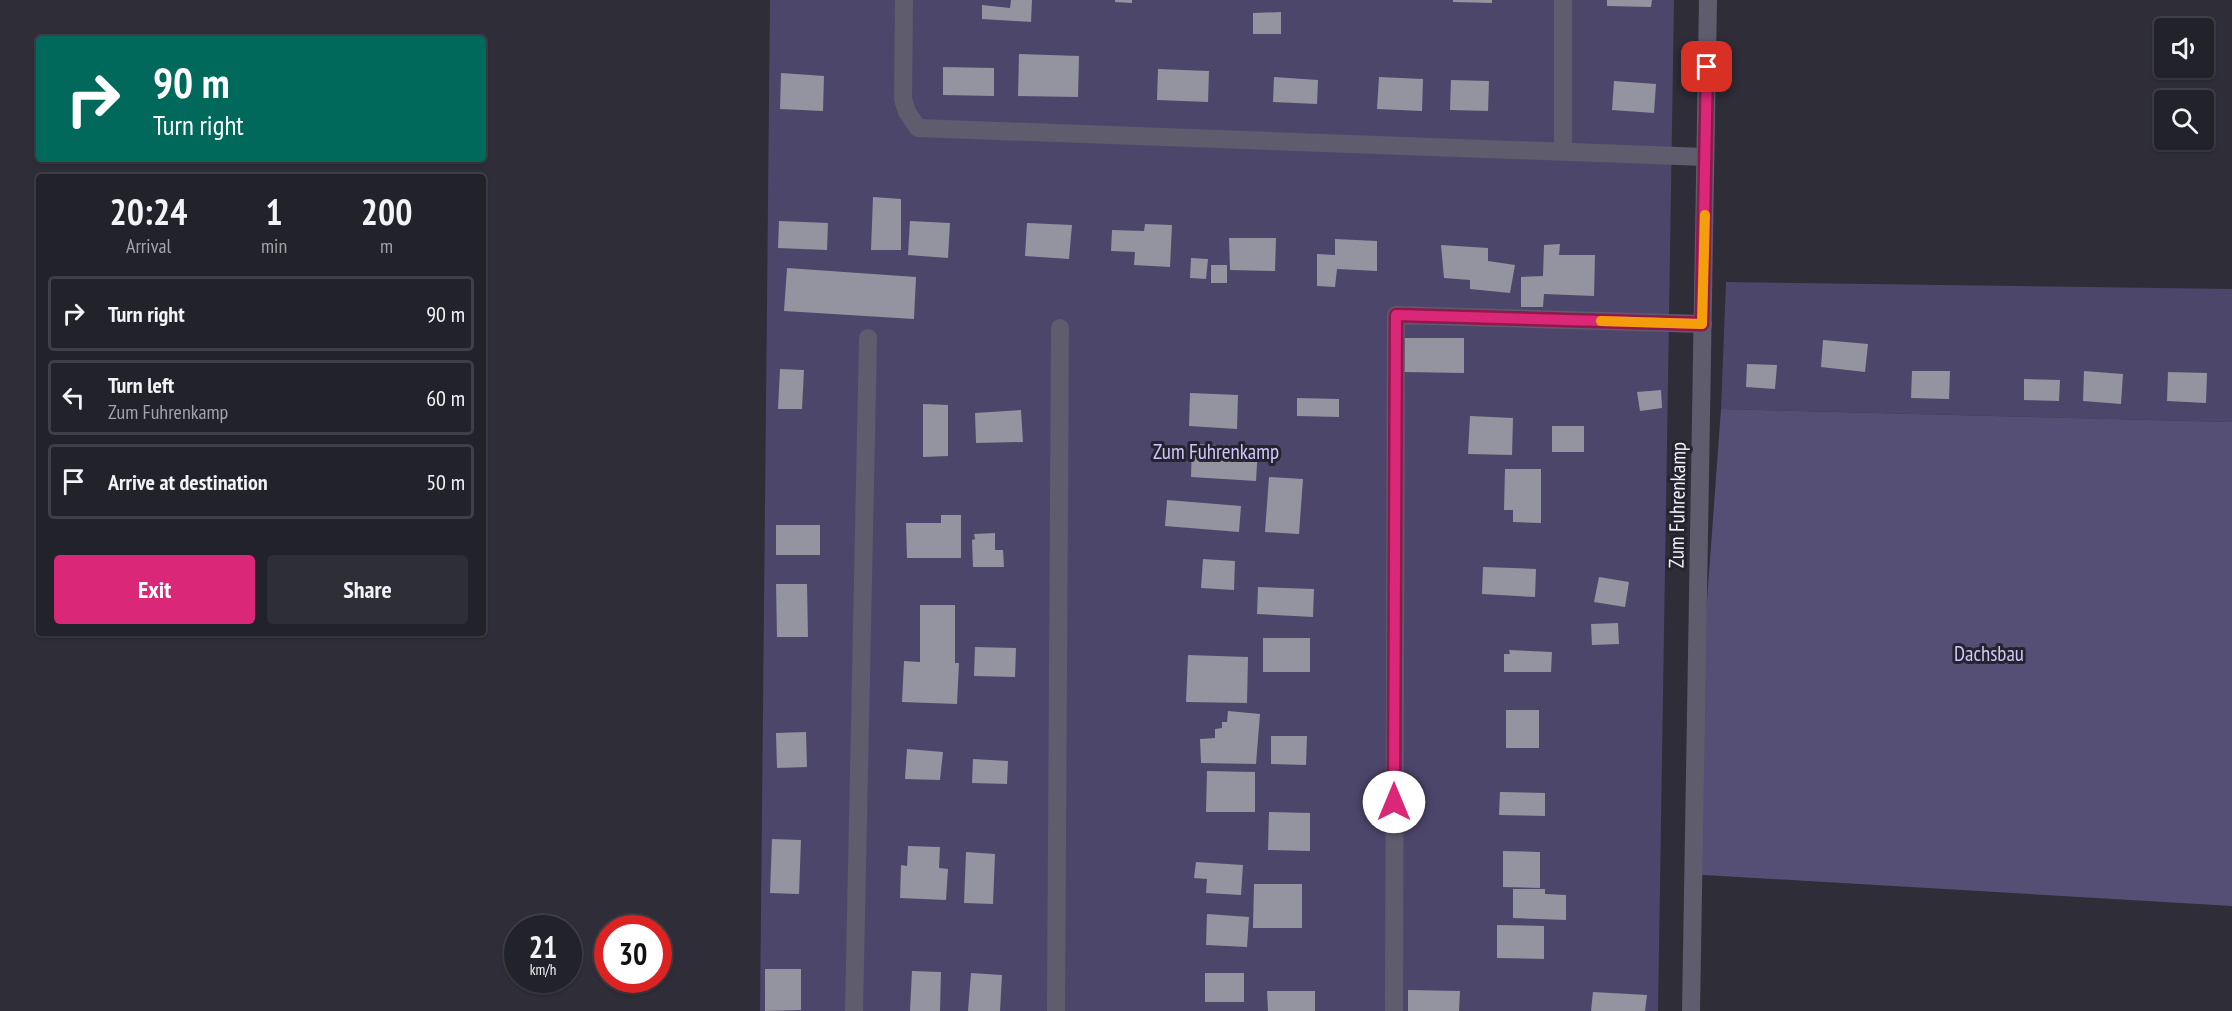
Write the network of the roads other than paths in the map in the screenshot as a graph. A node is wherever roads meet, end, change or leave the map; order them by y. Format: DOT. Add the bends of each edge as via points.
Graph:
graph roads {
  1 [pos="904,0"];
  2 [pos="1563,0"];
  3 [pos="1708,0"];
  4 [pos="1563,151"];
  5 [pos="1705,157"];
  6 [pos="1702,324"];
  7 [pos="1060,328"];
  8 [pos="868,338"];
  9 [pos="854,1011"];
  10 [pos="1056,1011"];
  11 [pos="1394,1011"];
  12 [pos="1691,1011"];
  1 -- 4 [label="street" via="903,99 918,128"];
  2 -- 4 [label="street"];
  3 -- 5 [label="street, Zum Fuhrenkamp"];
  4 -- 5 [label="street"];
  5 -- 6 [label="street, Zum Fuhrenkamp"];
  6 -- 11 [label="street" via="1396,315"];
  6 -- 12 [label="street, Zum Fuhrenkamp"];
  7 -- 10 [label="street"];
  8 -- 9 [label="street"];
}
